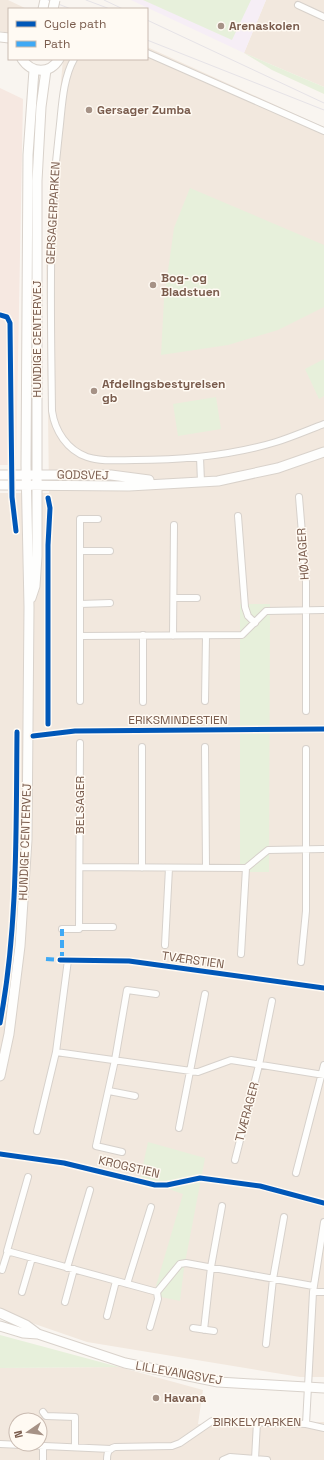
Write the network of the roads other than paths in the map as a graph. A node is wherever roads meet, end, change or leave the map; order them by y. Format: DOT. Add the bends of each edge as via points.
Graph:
graph roads {
  1 [pos="298,6"];
  2 [pos="324,17"];
  3 [pos="148,54"];
  4 [pos="23,60"];
  5 [pos="58,60"];
  6 [pos="74,60"];
  7 [pos="34,70"];
  8 [pos="46,70"];
  9 [pos="324,131"];
  10 [pos="324,424"];
  11 [pos="324,452"];
  12 [pos="200,457"];
  13 [pos="37,474"];
  14 [pos="0,475"];
  15 [pos="27,475"];
  16 [pos="201,482"];
  17 [pos="164,483"];
  18 [pos="0,485"];
  19 [pos="27,485"];
  20 [pos="37,485"];
  21 [pos="299,497"];
  22 [pos="238,516"];
  23 [pos="98,518"];
  24 [pos="174,525"];
  25 [pos="80,551"];
  26 [pos="110,551"];
  27 [pos="174,598"];
  28 [pos="197,598"];
  29 [pos="110,603"];
  30 [pos="80,604"];
  31 [pos="29,607"];
  32 [pos="306,610"];
  33 [pos="324,610"];
  34 [pos="255,623"];
  35 [pos="143,635"];
  36 [pos="80,636"];
  37 [pos="173,636"];
  38 [pos="206,636"];
  39 [pos="80,701"];
  40 [pos="205,701"];
  41 [pos="143,702"];
  42 [pos="306,711"];
  43 [pos="80,743"];
  44 [pos="142,747"];
  45 [pos="205,747"];
  46 [pos="306,749"];
  47 [pos="305,849"];
  48 [pos="324,849"];
  49 [pos="206,867"];
  50 [pos="80,868"];
  51 [pos="142,868"];
  52 [pos="170,868"];
  53 [pos="246,868"];
  54 [pos="79,927"];
  55 [pos="113,927"];
  56 [pos="62,929"];
  57 [pos="165,945"];
  58 [pos="241,954"];
  59 [pos="68,960"];
  60 [pos="301,962"];
  61 [pos="156,994"];
  62 [pos="205,994"];
  63 [pos="272,1001"];
  64 [pos="56,1052"];
  65 [pos="115,1060"];
  66 [pos="259,1065"];
  67 [pos="324,1065"];
  68 [pos="191,1071"];
  69 [pos="323,1075"];
  70 [pos="0,1076"];
  71 [pos="109,1090"];
  72 [pos="135,1096"];
  73 [pos="179,1128"];
  74 [pos="37,1131"];
  75 [pos="122,1152"];
  76 [pos="235,1160"];
  77 [pos="296,1173"];
  78 [pos="28,1177"];
  79 [pos="90,1190"];
  80 [pos="222,1206"];
  81 [pos="151,1207"];
  82 [pos="284,1217"];
  83 [pos="324,1222"];
  84 [pos="8,1251"];
  85 [pos="32,1258"];
  86 [pos="211,1267"];
  87 [pos="67,1268"];
  88 [pos="74,1269"];
  89 [pos="2,1270"];
  90 [pos="273,1279"];
  91 [pos="116,1281"];
  92 [pos="127,1284"];
  93 [pos="313,1289"];
  94 [pos="22,1292"];
  95 [pos="157,1292"];
  96 [pos="324,1292"];
  97 [pos="65,1302"];
  98 [pos="0,1314"];
  99 [pos="107,1316"];
  100 [pos="0,1326"];
  101 [pos="150,1327"];
  102 [pos="193,1328"];
  103 [pos="204,1330"];
  104 [pos="214,1331"];
  105 [pos="38,1334"];
  106 [pos="266,1344"];
  107 [pos="308,1388"];
  108 [pos="324,1388"];
  109 [pos="48,1416"];
  110 [pos="257,1422"];
  111 [pos="306,1424"];
  112 [pos="324,1428"];
  113 [pos="48,1446"];
  114 [pos="75,1446"];
  115 [pos="110,1449"];
  116 [pos="255,1459"];
  117 [pos="107,1460"];
  118 [pos="223,1460"];
  119 [pos="266,1460"];
  1 -- 2 [label="street"];
  3 -- 9 [label="street"];
  4 -- 7 [label="street"];
  5 -- 8 [label="street"];
  6 -- 12 [label="street, GERSAGERPARKEN" via="60,122 52,210 50,321 53,420 62,438 73,449 87,457 99,460 169,460"];
  7 -- 8 [label="street"];
  7 -- 15 [label="street, HUNDIGE CENTERVEJ" via="28,155"];
  8 -- 13 [label="street, HUNDIGE CENTERVEJ" via="40,120 38,181"];
  10 -- 12 [label="street, GERSAGERPARKEN" via="276,442 242,451"];
  11 -- 16 [label="street, GODSVEJ" via="278,468 240,477"];
  12 -- 16 [label="street"];
  13 -- 15 [label="street, GODSVEJ"];
  13 -- 17 [label="street, GODSVEJ" via="112,475"];
  13 -- 20 [label="street, HUNDIGE CENTERVEJ"];
  14 -- 15 [label="street, GODSVEJ"];
  15 -- 19 [label="street, HUNDIGE CENTERVEJ"];
  16 -- 17 [label="street, GODSVEJ"];
  17 -- 20 [label="street, GODSVEJ" via="129,486"];
  18 -- 19 [label="street, GODSVEJ"];
  19 -- 20 [label="street, GODSVEJ"];
  19 -- 31 [label="street, HUNDIGE CENTERVEJ"];
  20 -- 31 [label="street, HUNDIGE CENTERVEJ" via="36,571"];
  21 -- 32 [label="street, HØJAGER"];
  22 -- 34 [label="street" via="245,607 248,616"];
  23 -- 25 [label="street" via="80,519"];
  24 -- 27 [label="street"];
  25 -- 26 [label="street"];
  25 -- 30 [label="street"];
  27 -- 28 [label="street"];
  27 -- 37 [label="street"];
  29 -- 30 [label="street"];
  30 -- 36 [label="street"];
  31 -- 70 [label="street, HUNDIGE CENTERVEJ" via="27,840 20,946"];
  32 -- 33 [label="street"];
  32 -- 34 [label="street" via="266,611"];
  32 -- 42 [label="street, HØJAGER"];
  34 -- 38 [label="street" via="242,635"];
  35 -- 36 [label="street"];
  35 -- 37 [label="street"];
  35 -- 41 [label="street"];
  36 -- 39 [label="street"];
  37 -- 38 [label="street"];
  38 -- 40 [label="street"];
  43 -- 50 [label="street, BELSAGER"];
  44 -- 51 [label="street"];
  45 -- 49 [label="street"];
  46 -- 47 [label="street"];
  47 -- 48 [label="street"];
  47 -- 53 [label="street" via="264,851"];
  47 -- 60 [label="street" via="306,910"];
  49 -- 52 [label="street"];
  49 -- 53 [label="street"];
  50 -- 51 [label="street"];
  50 -- 54 [label="street, BELSAGER"];
  51 -- 52 [label="street"];
  52 -- 57 [label="street"];
  53 -- 58 [label="street"];
  54 -- 55 [label="street"];
  54 -- 56 [label="street"];
  59 -- 64 [label="street"];
  61 -- 65 [label="street" via="127,990"];
  62 -- 68 [label="street"];
  63 -- 66 [label="street, TVÆRAGER"];
  64 -- 65 [label="street, TVÆRAGER"];
  64 -- 74 [label="street"];
  65 -- 68 [label="street, TVÆRAGER"];
  65 -- 71 [label="street"];
  66 -- 68 [label="street, TVÆRAGER" via="232,1060 201,1071"];
  66 -- 69 [label="street, TVÆRAGER"];
  66 -- 76 [label="street, TVÆRAGER"];
  67 -- 69 [label="street"];
  68 -- 73 [label="street"];
  69 -- 77 [label="street"];
  71 -- 72 [label="street"];
  71 -- 75 [label="street" via="96,1146"];
  78 -- 84 [label="street"];
  79 -- 87 [label="street"];
  80 -- 86 [label="street"];
  81 -- 92 [label="street"];
  82 -- 90 [label="street"];
  83 -- 93 [label="street, BIRKELYPARKEN"];
  84 -- 85 [label="street"];
  84 -- 89 [label="street"];
  85 -- 87 [label="street"];
  85 -- 94 [label="street"];
  86 -- 90 [label="street"];
  86 -- 95 [label="street" via="186,1262 180,1264"];
  86 -- 103 [label="street"];
  87 -- 88 [label="street"];
  88 -- 91 [label="street"];
  88 -- 97 [label="street"];
  90 -- 93 [label="street"];
  90 -- 106 [label="street"];
  91 -- 92 [label="street"];
  91 -- 99 [label="street"];
  92 -- 95 [label="street"];
  93 -- 96 [label="street"];
  93 -- 107 [label="street, BIRKELYPARKEN"];
  95 -- 101 [label="street" via="158,1299"];
  98 -- 105 [label="street, LILLEVANGSVEJ" via="26,1325"];
  100 -- 105 [label="street, LILLEVANGSVEJ" via="23,1333"];
  102 -- 103 [label="street"];
  103 -- 104 [label="street"];
  105 -- 107 [label="street, LILLEVANGSVEJ" via="125,1363 218,1382"];
  107 -- 108 [label="street, LILLEVANGSVEJ"];
  107 -- 111 [label="street, BIRKELYPARKEN"];
  109 -- 114 [label="street" via="75,1417"];
  110 -- 111 [label="street, BIRKELYPARKEN"];
  110 -- 115 [label="street, BIRKELYPARKEN" via="212,1421 172,1446"];
  110 -- 116 [label="street"];
  111 -- 112 [label="street"];
  113 -- 114 [label="street, BIRKELYPARKEN"];
  114 -- 115 [label="street, BIRKELYPARKEN"];
  115 -- 117 [label="street"];
  116 -- 118 [label="street"];
  116 -- 119 [label="street"];
}
